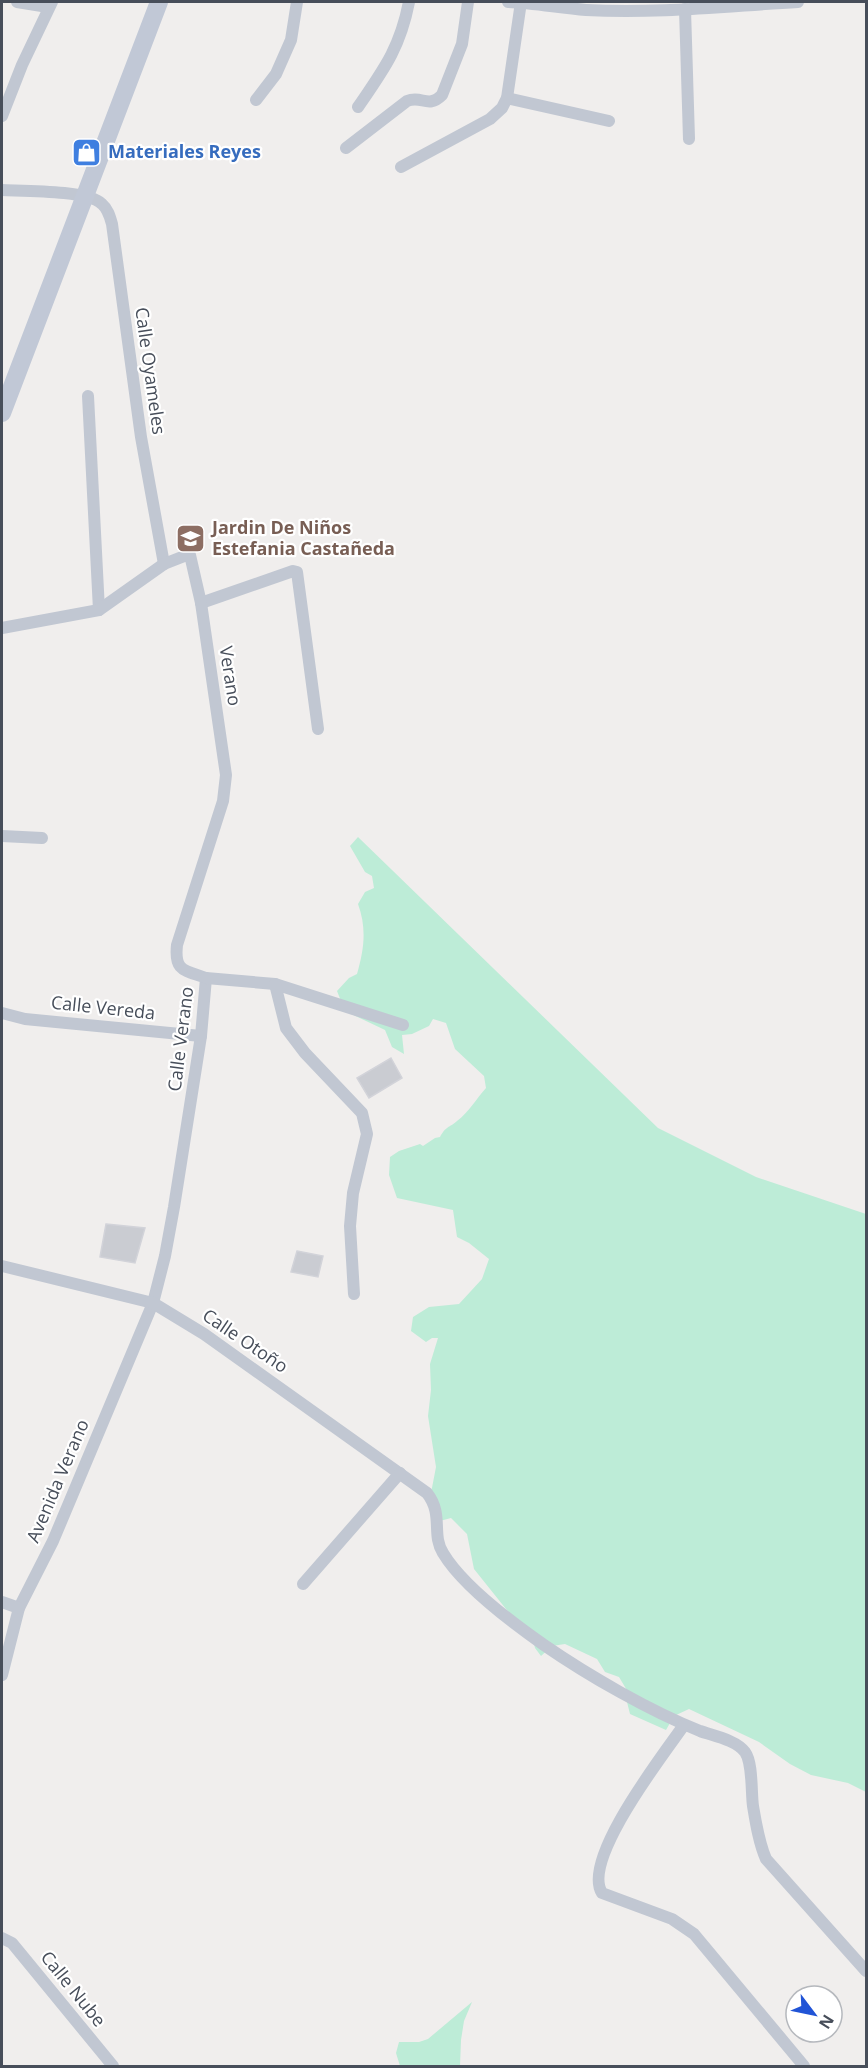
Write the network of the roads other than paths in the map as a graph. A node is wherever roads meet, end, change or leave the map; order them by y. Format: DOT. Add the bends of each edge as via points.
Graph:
graph roads {
  1 [pos="17,2"];
  2 [pos="159,2"];
  3 [pos="297,2"];
  4 [pos="409,2"];
  5 [pos="468,2"];
  6 [pos="508,2"];
  7 [pos="521,2"];
  8 [pos="798,2"];
  9 [pos="50,4"];
  10 [pos="700,5"];
  11 [pos="685,9"];
  12 [pos="507,98"];
  13 [pos="256,100"];
  14 [pos="358,107"];
  15 [pos="2,116"];
  16 [pos="609,121"];
  17 [pos="689,139"];
  18 [pos="346,148"];
  19 [pos="400,167"];
  20 [pos="2,190"];
  21 [pos="86,195"];
  22 [pos="88,396"];
  23 [pos="2,413"];
  24 [pos="164,564"];
  25 [pos="201,603"];
  26 [pos="99,610"];
  27 [pos="2,627"];
  28 [pos="318,729"];
  29 [pos="223,801"];
  30 [pos="2,836"];
  31 [pos="42,838"];
  32 [pos="206,978"];
  33 [pos="275,984"];
  34 [pos="2,1013"];
  35 [pos="403,1025"];
  36 [pos="201,1036"];
  37 [pos="2,1266"];
  38 [pos="354,1294"];
  39 [pos="153,1303"];
  40 [pos="400,1473"];
  41 [pos="303,1584"];
  42 [pos="2,1602"];
  43 [pos="19,1608"];
  44 [pos="2,1675"];
  45 [pos="684,1725"];
  46 [pos="2,1938"];
  47 [pos="867,1971"];
  48 [pos="114,2067"];
  49 [pos="804,2067"];
  1 -- 9 [label="street"];
  2 -- 21 [label="main road"];
  3 -- 13 [label="street" via="291,40 276,74"];
  4 -- 14 [label="street" via="391,58"];
  5 -- 18 [label="street" via="462,44 442,95 435,102 414,98 407,101"];
  6 -- 7 [label="street"];
  7 -- 11 [label="street" via="586,9"];
  7 -- 12 [label="street"];
  8 -- 10 [label="street"];
  9 -- 15 [label="street"];
  10 -- 11 [label="street"];
  11 -- 17 [label="street"];
  12 -- 16 [label="street"];
  12 -- 19 [label="street" via="490,119"];
  20 -- 21 [label="street"];
  21 -- 23 [label="main road"];
  21 -- 24 [label="street, Calle Oyameles" via="101,202 112,224 141,437"];
  22 -- 26 [label="street"];
  24 -- 25 [label="street, Verano" via="187,555 192,557"];
  24 -- 26 [label="street"];
  25 -- 28 [label="street" via="297,572"];
  25 -- 29 [label="street, Verano" via="223,745"];
  26 -- 27 [label="street"];
  29 -- 32 [label="street, Calle Verano" via="177,945 176,959 184,970"];
  30 -- 31 [label="street"];
  32 -- 33 [label="street"];
  32 -- 36 [label="street, Calle Verano"];
  33 -- 35 [label="street"];
  33 -- 38 [label="street" via="286,1028 362,1113 367,1134 352,1193 350,1226"];
  34 -- 36 [label="street, Calle Vereda" via="24,1019"];
  36 -- 39 [label="street, Calle Verano" via="165,1256"];
  37 -- 39 [label="street, Calle Otoño"];
  39 -- 40 [label="street, Calle Otoño" via="204,1334"];
  39 -- 43 [label="street, Avenida Verano" via="53,1541"];
  40 -- 41 [label="street"];
  40 -- 45 [label="street, Calle Otoño" via="427,1493 436,1507 442,1552 486,1599 544,1645"];
  42 -- 43 [label="street"];
  43 -- 44 [label="street, Avenida Verano"];
  45 -- 47 [label="street" via="744,1750 766,1859"];
  45 -- 49 [label="street" via="618,1823 598,1873 598,1888 602,1893 672,1919 693,1934"];
  46 -- 48 [label="street, Calle Nube" via="12,1944"];
}
